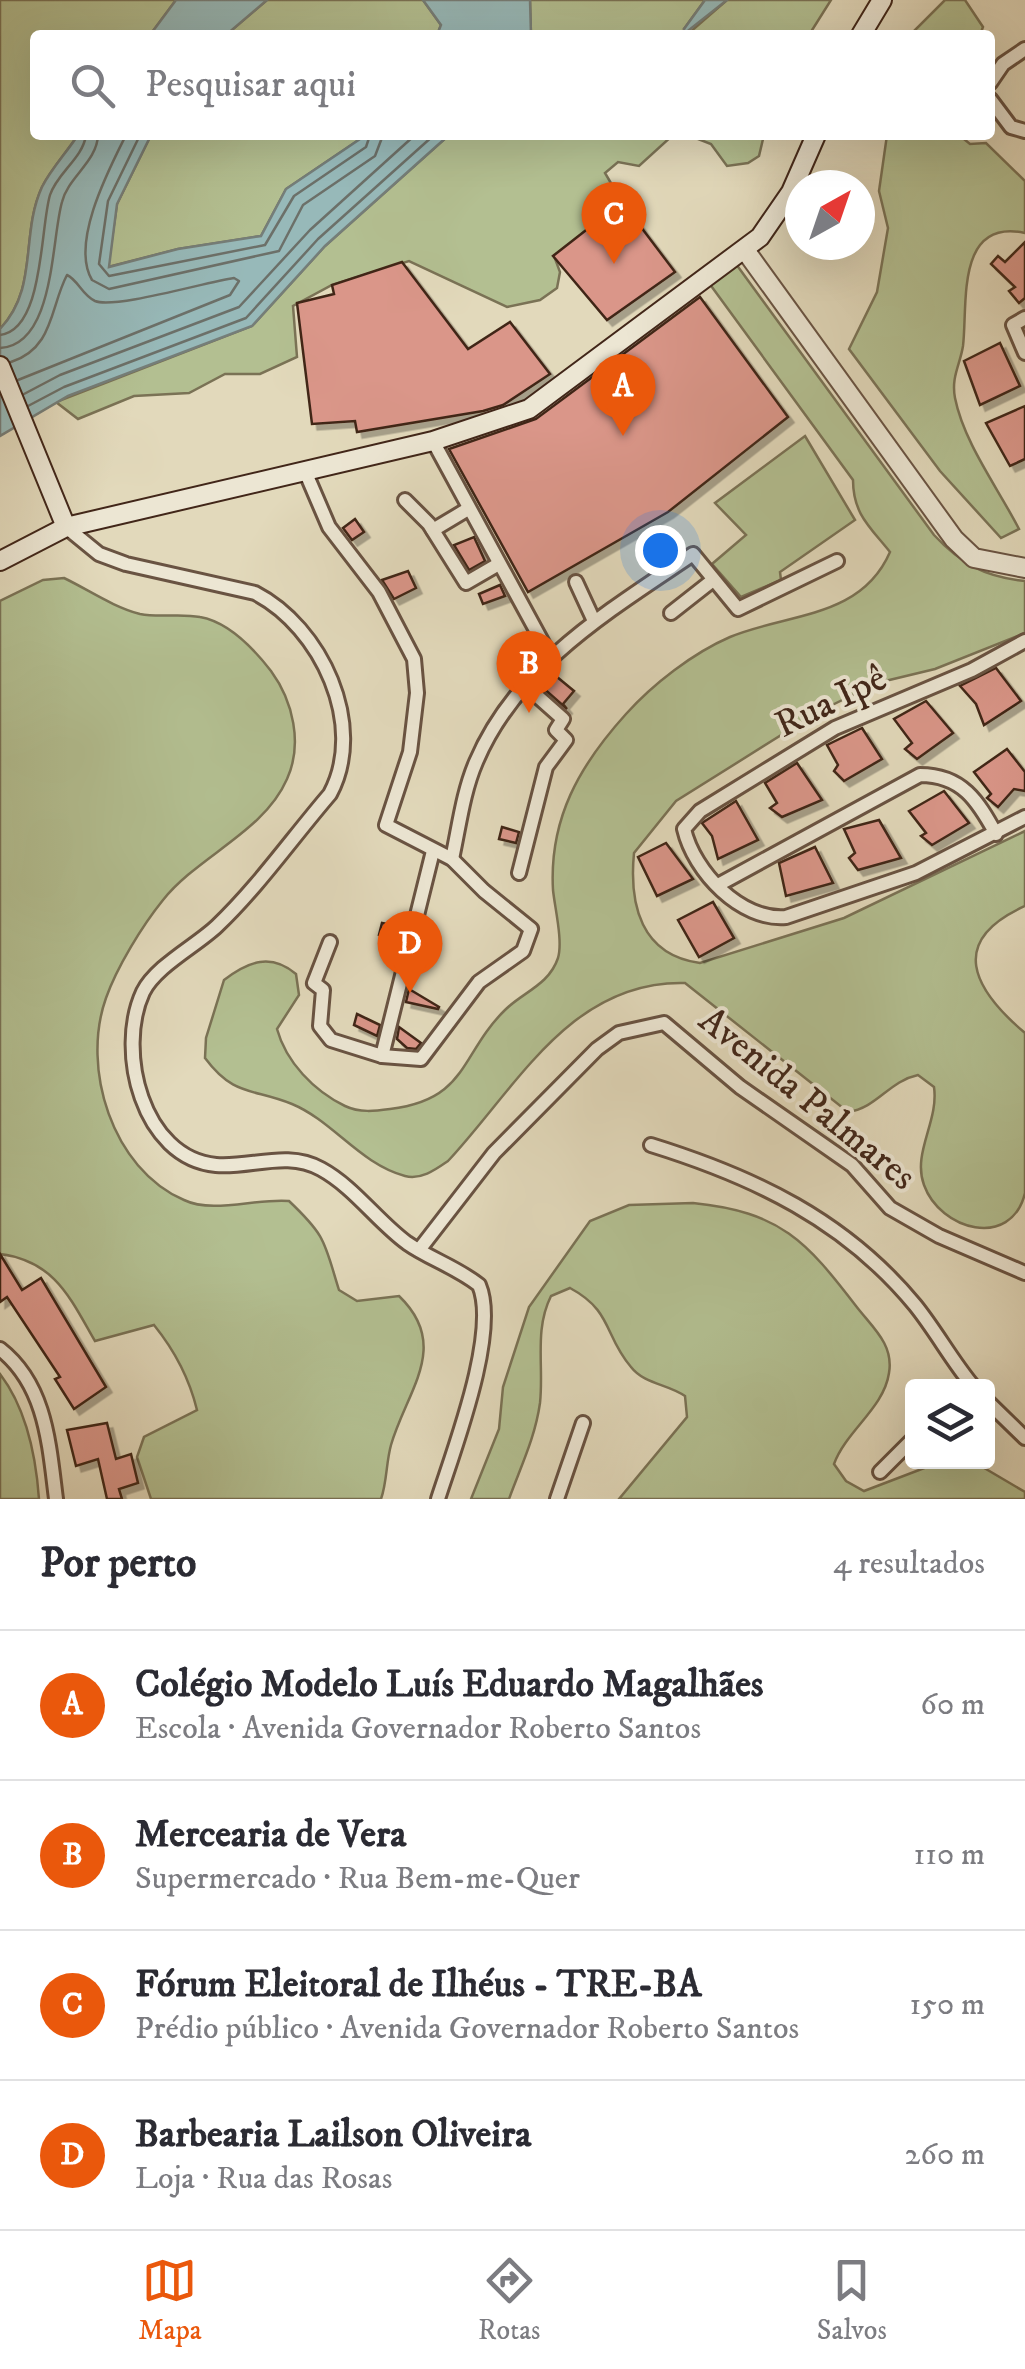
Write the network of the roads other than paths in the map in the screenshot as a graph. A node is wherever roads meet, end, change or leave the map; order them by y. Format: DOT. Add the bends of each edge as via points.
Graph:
graph roads {
  1 [pos="882,0"];
  2 [pos="864,30"];
  3 [pos="1025,48"];
  4 [pos="995,76"];
  5 [pos="995,106"];
  6 [pos="1025,131"];
  7 [pos="814,140"];
  8 [pos="744,250"];
  9 [pos="1025,318"];
  10 [pos="1025,352"];
  11 [pos="0,366"];
  12 [pos="433,441"];
  13 [pos="305,470"];
  14 [pos="405,500"];
  15 [pos="468,509"];
  16 [pos="66,527"];
  17 [pos="432,530"];
  18 [pos="0,561"];
  19 [pos="837,562"];
  20 [pos="498,565"];
  21 [pos="1025,568"];
  22 [pos="713,580"];
  23 [pos="576,582"];
  24 [pos="671,613"];
  25 [pos="594,621"];
  26 [pos="1025,641"];
  27 [pos="550,656"];
  28 [pos="528,687"];
  29 [pos="1025,817"];
  30 [pos="996,834"];
  31 [pos="433,851"];
  32 [pos="452,859"];
  33 [pos="519,873"];
  34 [pos="718,885"];
  35 [pos="330,942"];
  36 [pos="382,1056"];
  37 [pos="652,1145"];
  38 [pos="419,1250"];
  39 [pos="1025,1273"];
  40 [pos="0,1349"];
  41 [pos="966,1379"];
  42 [pos="995,1409"];
  43 [pos="583,1422"];
  44 [pos="1025,1438"];
  45 [pos="905,1447"];
  46 [pos="880,1472"];
  47 [pos="56,1499"];
  48 [pos="438,1499"];
  49 [pos="557,1499"];
  1 -- 2 [label="main road"];
  3 -- 4 [label="street"];
  5 -- 6 [label="street" via="1011,126"];
  7 -- 8 [label="main road" via="778,215"];
  8 -- 12 [label="main road" via="528,409"];
  8 -- 21 [label="main road" via="954,539 974,558"];
  9 -- 10 [label="street" via="1013,325"];
  11 -- 16 [label="main road"];
  12 -- 13 [label="main road"];
  12 -- 15 [label="street"];
  13 -- 16 [label="main road"];
  13 -- 31 [label="street" via="329,527 379,592 414,659 410,752 386,825"];
  14 -- 17 [label="street"];
  15 -- 17 [label="street"];
  15 -- 20 [label="street"];
  16 -- 18 [label="main road"];
  16 -- 38 [label="street" via="99,554 126,564 274,603 321,658 344,732 340,776 330,794 218,925 144,990 134,1046 151,1122 206,1162 280,1160 318,1167"];
  17 -- 20 [label="street" via="466,583"];
  19 -- 22 [label="street" via="738,609"];
  20 -- 27 [label="street"];
  22 -- 24 [label="street"];
  22 -- 25 [label="street" via="693,554"];
  23 -- 25 [label="street"];
  25 -- 27 [label="street"];
  26 -- 34 [label="street, Rua Ipê" via="835,728 690,819 687,840"];
  27 -- 28 [label="street"];
  28 -- 32 [label="street" via="494,726 475,764"];
  28 -- 33 [label="street" via="563,719 556,730 566,741 546,768"];
  29 -- 30 [label="street"];
  30 -- 34 [label="street" via="916,872 786,917 754,914"];
  30 -- 34 [label="street" via="977,800 954,780 920,775"];
  31 -- 32 [label="street"];
  31 -- 36 [label="street"];
  32 -- 36 [label="street" via="531,928 523,951 479,982 421,1059"];
  35 -- 36 [label="street" via="314,983 323,990 320,1026 331,1040"];
  37 -- 41 [label="street" via="782,1194 888,1276"];
  38 -- 39 [label="street, Avenida Palmares" via="494,1153 597,1049 619,1033 664,1023 740,1087 852,1165 890,1208"];
  38 -- 48 [label="street" via="464,1274 484,1296 473,1382"];
  40 -- 47 [label="street" via="29,1377 40,1406"];
  42 -- 44 [label="street"];
  43 -- 49 [label="street"];
  45 -- 46 [label="street"];
}
